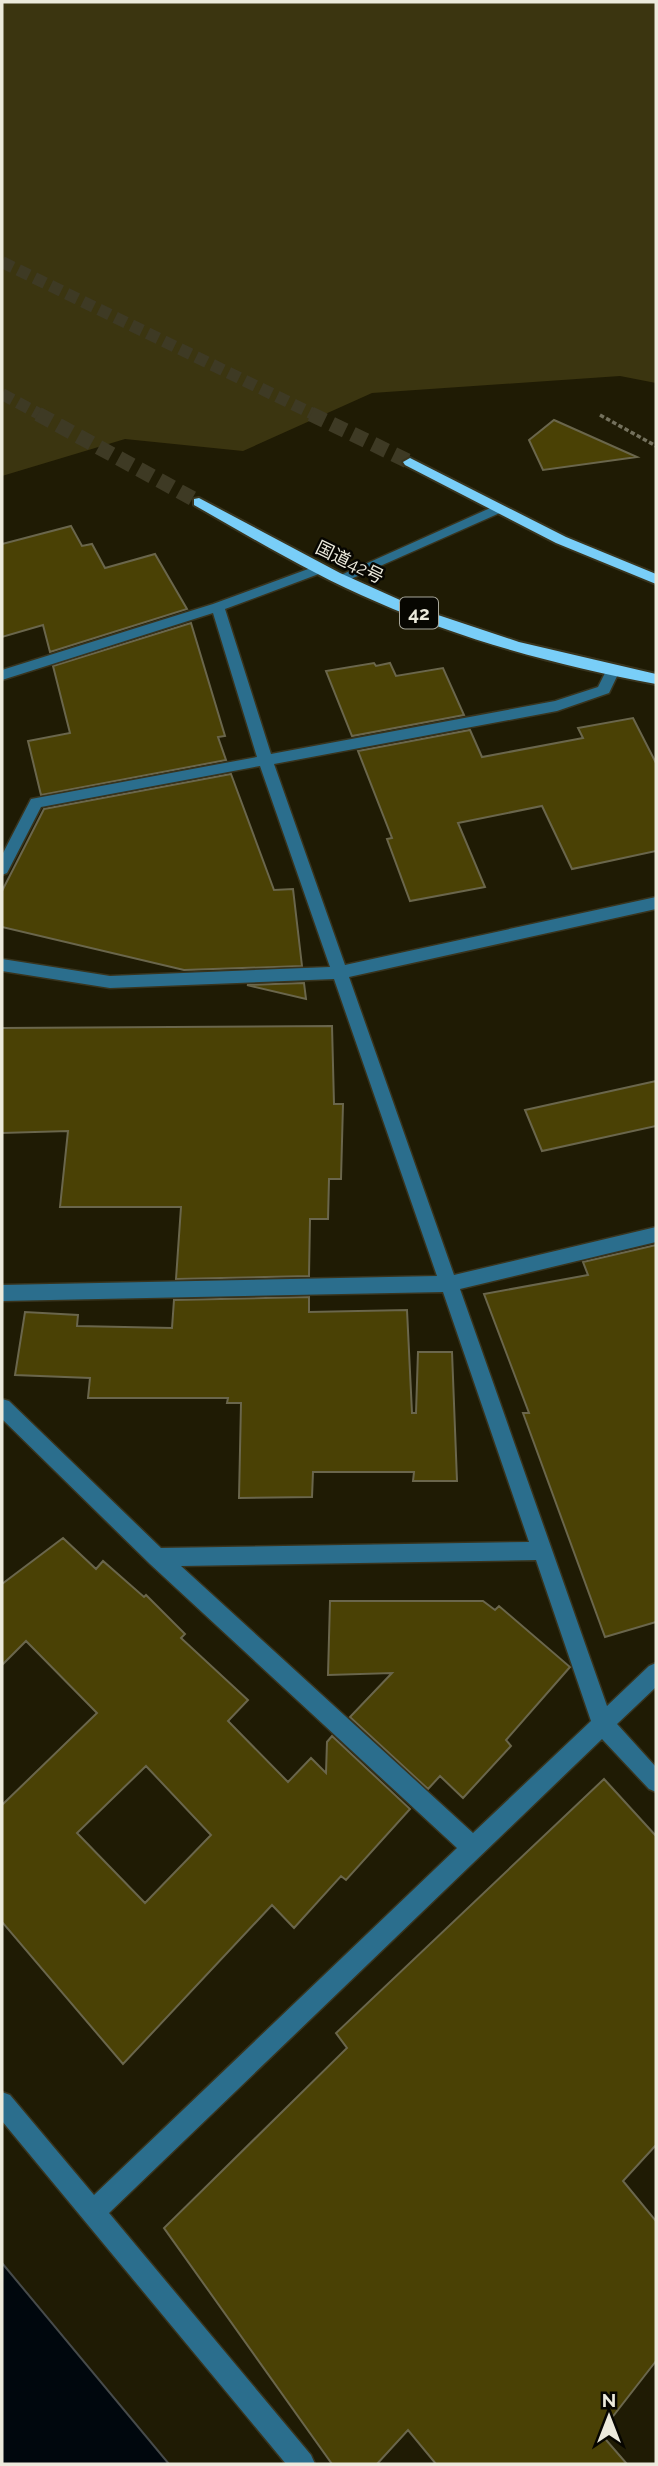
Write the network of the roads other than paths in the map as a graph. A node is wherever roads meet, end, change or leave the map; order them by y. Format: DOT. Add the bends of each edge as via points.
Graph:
graph roads {
  1 [pos="410,463"];
  2 [pos="199,502"];
  3 [pos="497,509"];
  4 [pos="319,569"];
  5 [pos="339,579"];
  6 [pos="656,579"];
  7 [pos="218,607"];
  8 [pos="613,670"];
  9 [pos="2,675"];
  10 [pos="656,679"];
  11 [pos="265,759"];
  12 [pos="2,869"];
  13 [pos="656,903"];
  14 [pos="2,965"];
  15 [pos="339,972"];
  16 [pos="656,1234"];
  17 [pos="448,1284"];
  18 [pos="2,1293"];
  19 [pos="2,1407"];
  20 [pos="542,1551"];
  21 [pos="157,1557"];
  22 [pos="656,1673"];
  23 [pos="603,1724"];
  24 [pos="656,1782"];
  25 [pos="473,1848"];
  26 [pos="2,2103"];
  27 [pos="93,2212"];
  28 [pos="302,2464"];
  1 -- 3 [label="highway"];
  2 -- 4 [label="highway, 国道42号 / 42"];
  3 -- 5 [label="street"];
  3 -- 6 [label="highway"];
  4 -- 5 [label="highway, 国道42号 / 42"];
  4 -- 7 [label="street"];
  5 -- 8 [label="highway, 国道42号 / 42" via="446,623"];
  7 -- 9 [label="street"];
  7 -- 11 [label="street"];
  8 -- 10 [label="highway, 国道42号 / 42"];
  8 -- 11 [label="street" via="604,690 557,706"];
  11 -- 12 [label="street" via="36,803"];
  11 -- 15 [label="street"];
  13 -- 15 [label="street"];
  14 -- 15 [label="street" via="110,982"];
  15 -- 17 [label="street"];
  16 -- 17 [label="street"];
  17 -- 18 [label="street"];
  17 -- 20 [label="street"];
  19 -- 21 [label="street"];
  20 -- 21 [label="street"];
  20 -- 23 [label="street"];
  21 -- 25 [label="street"];
  22 -- 23 [label="street"];
  23 -- 24 [label="street"];
  23 -- 25 [label="street"];
  25 -- 27 [label="street"];
  26 -- 27 [label="street"];
  27 -- 28 [label="street"];
}
